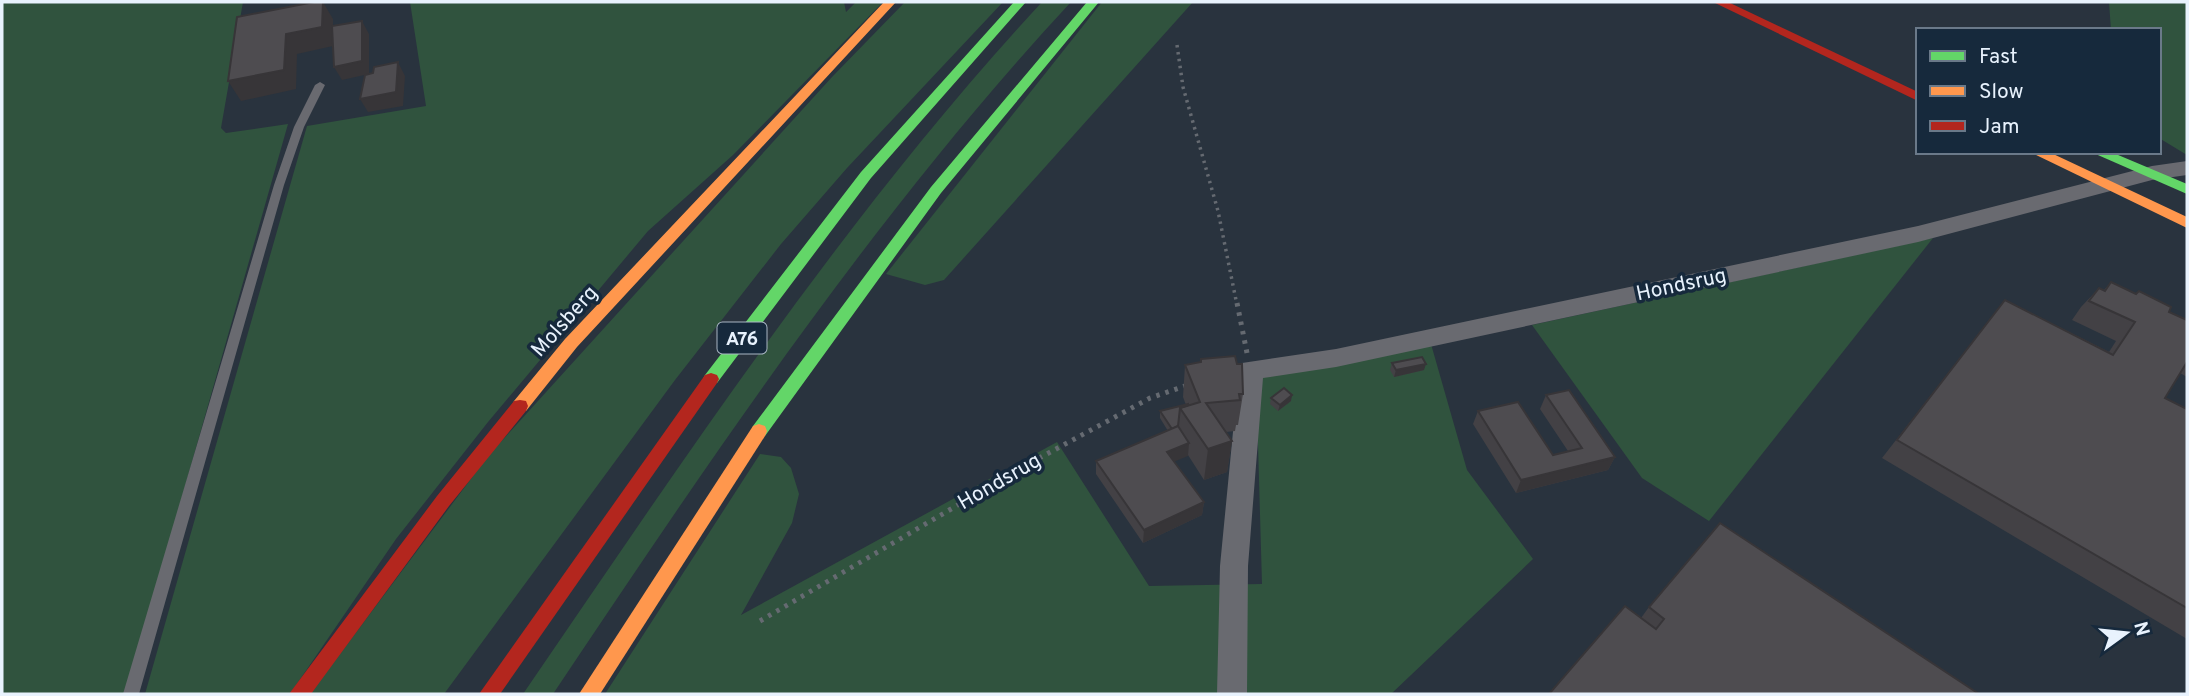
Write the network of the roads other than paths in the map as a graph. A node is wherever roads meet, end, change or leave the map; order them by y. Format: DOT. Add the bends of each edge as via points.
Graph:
graph roads {
  1 [pos="890,2"];
  2 [pos="1020,2"];
  3 [pos="1093,2"];
  4 [pos="1719,2"];
  5 [pos="1793,38"];
  6 [pos="1916,83"];
  7 [pos="320,85"];
  8 [pos="1916,96"];
  9 [pos="2041,154"];
  10 [pos="2103,154"];
  11 [pos="2187,168"];
  12 [pos="2152,173"];
  13 [pos="2109,186"];
  14 [pos="2187,189"];
  15 [pos="2187,223"];
  16 [pos="131,694"];
  17 [pos="299,694"];
  18 [pos="489,694"];
  19 [pos="589,694"];
  20 [pos="1232,694"];
  1 -- 17 [label="main road, Molsberg" via="570,343 443,501"];
  2 -- 18 [label="main road, A76" via="866,175 686,412"];
  3 -- 19 [label="main road" via="936,190 759,431"];
  4 -- 5 [label="main road"];
  5 -- 6 [label="main road"];
  5 -- 8 [label="main road"];
  7 -- 16 [label="lane" via="279,185"];
  9 -- 13 [label="main road"];
  10 -- 12 [label="main road"];
  11 -- 12 [label="street, Hondsrug"];
  12 -- 13 [label="street, Hondsrug"];
  12 -- 14 [label="main road"];
  13 -- 15 [label="main road"];
  13 -- 20 [label="street, Hondsrug" via="1918,234 1336,358 1251,370 1234,566"];
}
